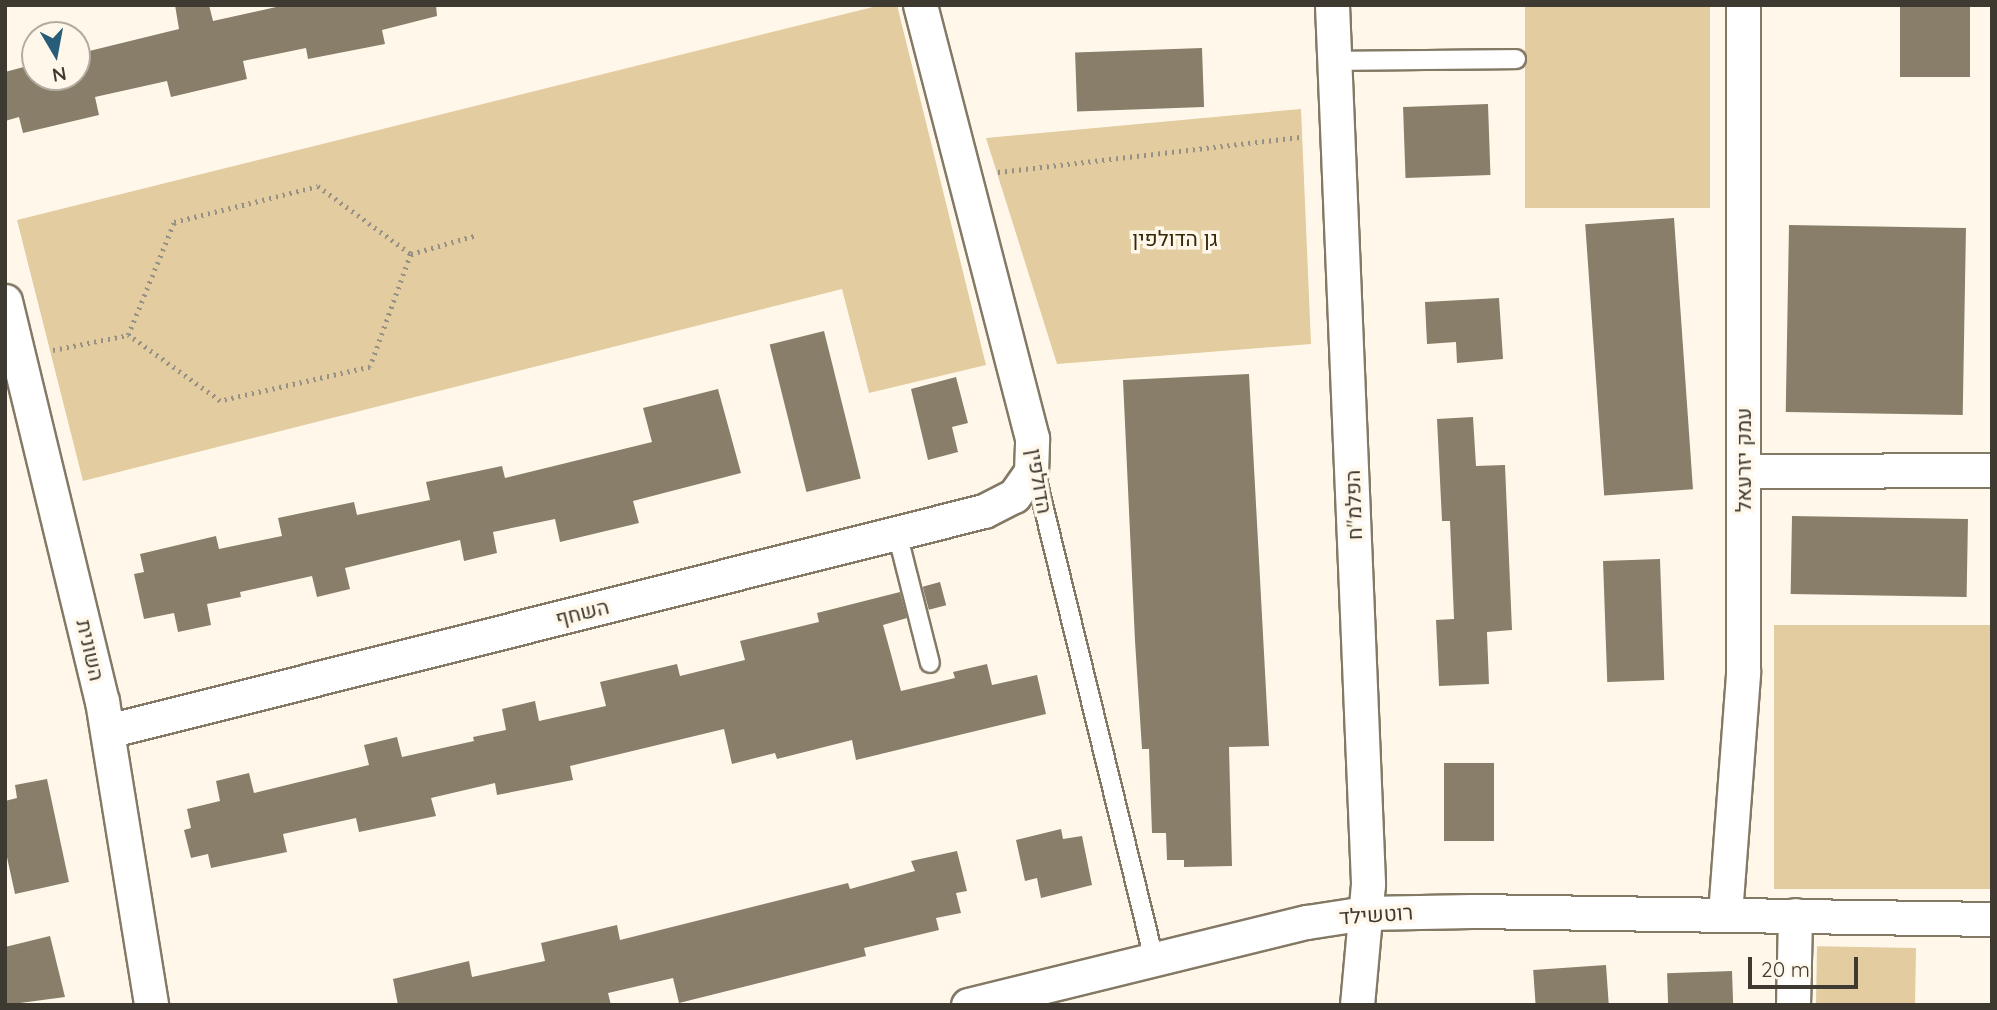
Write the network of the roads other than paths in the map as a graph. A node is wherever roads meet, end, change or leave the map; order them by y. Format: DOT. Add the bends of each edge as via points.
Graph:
graph roads {
  1 [pos="920,5"];
  2 [pos="1332,5"];
  3 [pos="1743,5"];
  4 [pos="1516,59"];
  5 [pos="1335,61"];
  6 [pos="5,301"];
  7 [pos="16,366"];
  8 [pos="1032,461"];
  9 [pos="1992,470"];
  10 [pos="1743,471"];
  11 [pos="897,533"];
  12 [pos="930,663"];
  13 [pos="108,731"];
  14 [pos="1367,914"];
  15 [pos="1725,915"];
  16 [pos="1795,915"];
  17 [pos="1992,919"];
  18 [pos="1154,959"];
  19 [pos="151,1005"];
  20 [pos="968,1005"];
  21 [pos="1357,1005"];
  22 [pos="1793,1005"];
  1 -- 8 [label="street, הדולפין" via="1029,424"];
  2 -- 5 [label="street, הפלמ\"ח"];
  3 -- 10 [label="street, עמק יזרעאל"];
  4 -- 5 [label="lane"];
  5 -- 14 [label="street, הפלמ\"ח"];
  6 -- 7 [label="street, השונית"];
  7 -- 13 [label="street, השונית"];
  8 -- 11 [label="street, השחף" via="1021,489 996,507"];
  8 -- 18 [label="lane, הדולפין"];
  9 -- 10 [label="street"];
  10 -- 15 [label="street, עמק יזרעאל" via="1741,725"];
  11 -- 12 [label="lane"];
  11 -- 13 [label="street, השחף"];
  13 -- 19 [label="street, השונית"];
  14 -- 15 [label="street, רוטשילד"];
  14 -- 18 [label="street, רוטשילד" via="1307,922"];
  14 -- 21 [label="street, הפלמ\"ח"];
  15 -- 16 [label="street, רוטשילד"];
  16 -- 17 [label="street, רוטשילד"];
  16 -- 22 [label="street"];
  18 -- 20 [label="street, רוטשילד"];
}
